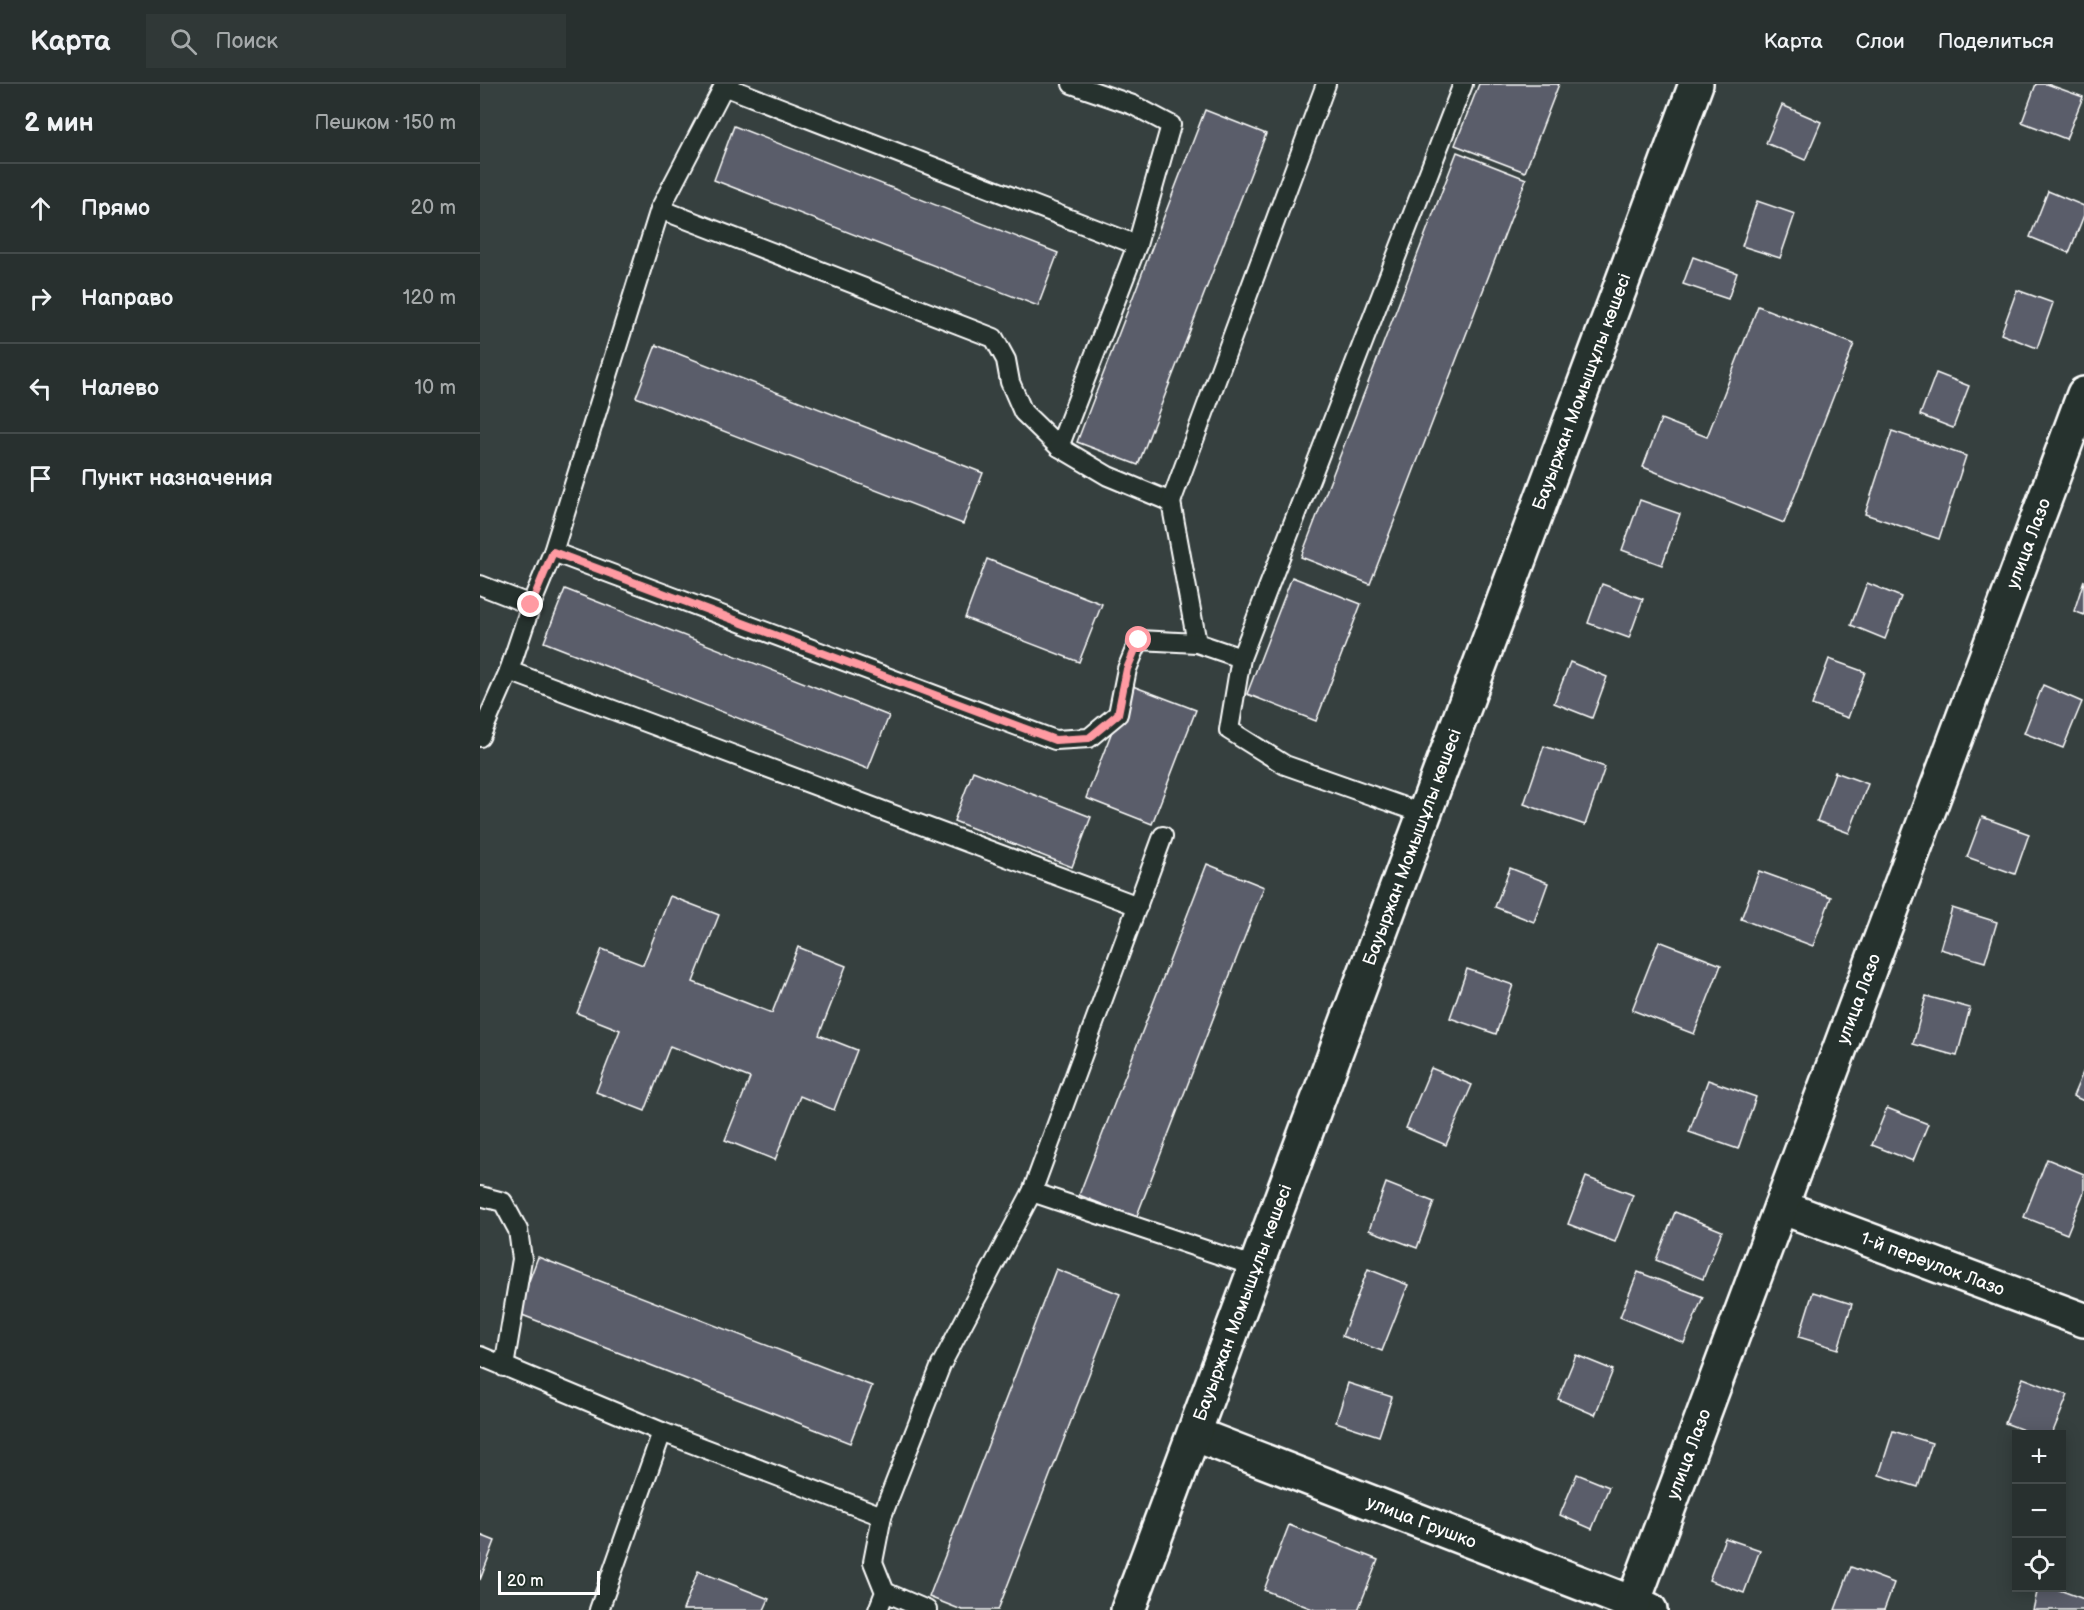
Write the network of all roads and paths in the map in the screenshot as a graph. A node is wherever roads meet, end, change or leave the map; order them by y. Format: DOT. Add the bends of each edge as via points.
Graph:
graph roads {
  1 [pos="1072,84"];
  2 [pos="1326,84"];
  3 [pos="1463,84"];
  4 [pos="1696,84"];
  5 [pos="725,85"];
  6 [pos="660,209"];
  7 [pos="1137,245"];
  8 [pos="2084,394"];
  9 [pos="1059,447"];
  10 [pos="1171,502"];
  11 [pos="553,552"];
  12 [pos="480,585"];
  13 [pos="531,605"];
  14 [pos="1197,643"];
  15 [pos="1240,658"];
  16 [pos="509,671"];
  17 [pos="480,737"];
  18 [pos="1424,814"];
  19 [pos="1163,836"];
  20 [pos="1138,906"];
  21 [pos="1032,1192"];
  22 [pos="480,1196"];
  23 [pos="1781,1207"];
  24 [pos="1256,1267"];
  25 [pos="2084,1320"];
  26 [pos="480,1356"];
  27 [pos="504,1367"];
  28 [pos="662,1432"];
  29 [pos="1194,1434"];
  30 [pos="882,1516"];
  31 [pos="885,1592"];
  32 [pos="1637,1608"];
  33 [pos="599,1610"];
  34 [pos="878,1610"];
  35 [pos="927,1610"];
  36 [pos="1128,1610"];
  1 -- 7 [label="lane" via="1133,105 1171,124"];
  2 -- 10 [label="lane"];
  3 -- 15 [label="lane"];
  4 -- 18 [label="street, Бауыржан Момышұлы көшесі"];
  5 -- 6 [label="lane"];
  5 -- 7 [label="lane"];
  6 -- 9 [label="lane" via="994,338 1006,360 1010,382 1023,412"];
  6 -- 11 [label="lane"];
  7 -- 9 [label="lane"];
  8 -- 23 [label="street, улица Лазо"];
  9 -- 10 [label="lane" via="1108,476"];
  10 -- 14 [label="lane"];
  11 -- 13 [label="lane"];
  11 -- 14 [label="lane" via="1055,740 1089,738 1118,714 1127,669 1139,640"];
  12 -- 13 [label="lane"];
  13 -- 16 [label="lane"];
  14 -- 15 [label="lane"];
  15 -- 18 [label="lane" via="1229,730 1285,765"];
  16 -- 17 [label="lane"];
  16 -- 20 [label="lane"];
  18 -- 24 [label="street, Бауыржан Момышұлы көшесі"];
  19 -- 20 [label="lane"];
  20 -- 21 [label="lane"];
  21 -- 24 [label="lane"];
  21 -- 30 [label="lane" via="941,1365"];
  22 -- 27 [label="lane" via="503,1202 518,1230 522,1259"];
  23 -- 25 [label="street, 1-й переулок Лазо"];
  23 -- 32 [label="street, улица Лазо"];
  24 -- 29 [label="street, Бауыржан Момышұлы көшесі"];
  26 -- 27 [label="lane"];
  27 -- 28 [label="lane"];
  28 -- 30 [label="lane"];
  28 -- 33 [label="lane"];
  29 -- 32 [label="street, улица Грушко"];
  29 -- 36 [label="street, Бауыржан Момышұлы көшесі"];
  30 -- 31 [label="lane" via="873,1562"];
  31 -- 34 [label="lane"];
  31 -- 35 [label="lane"];
}
